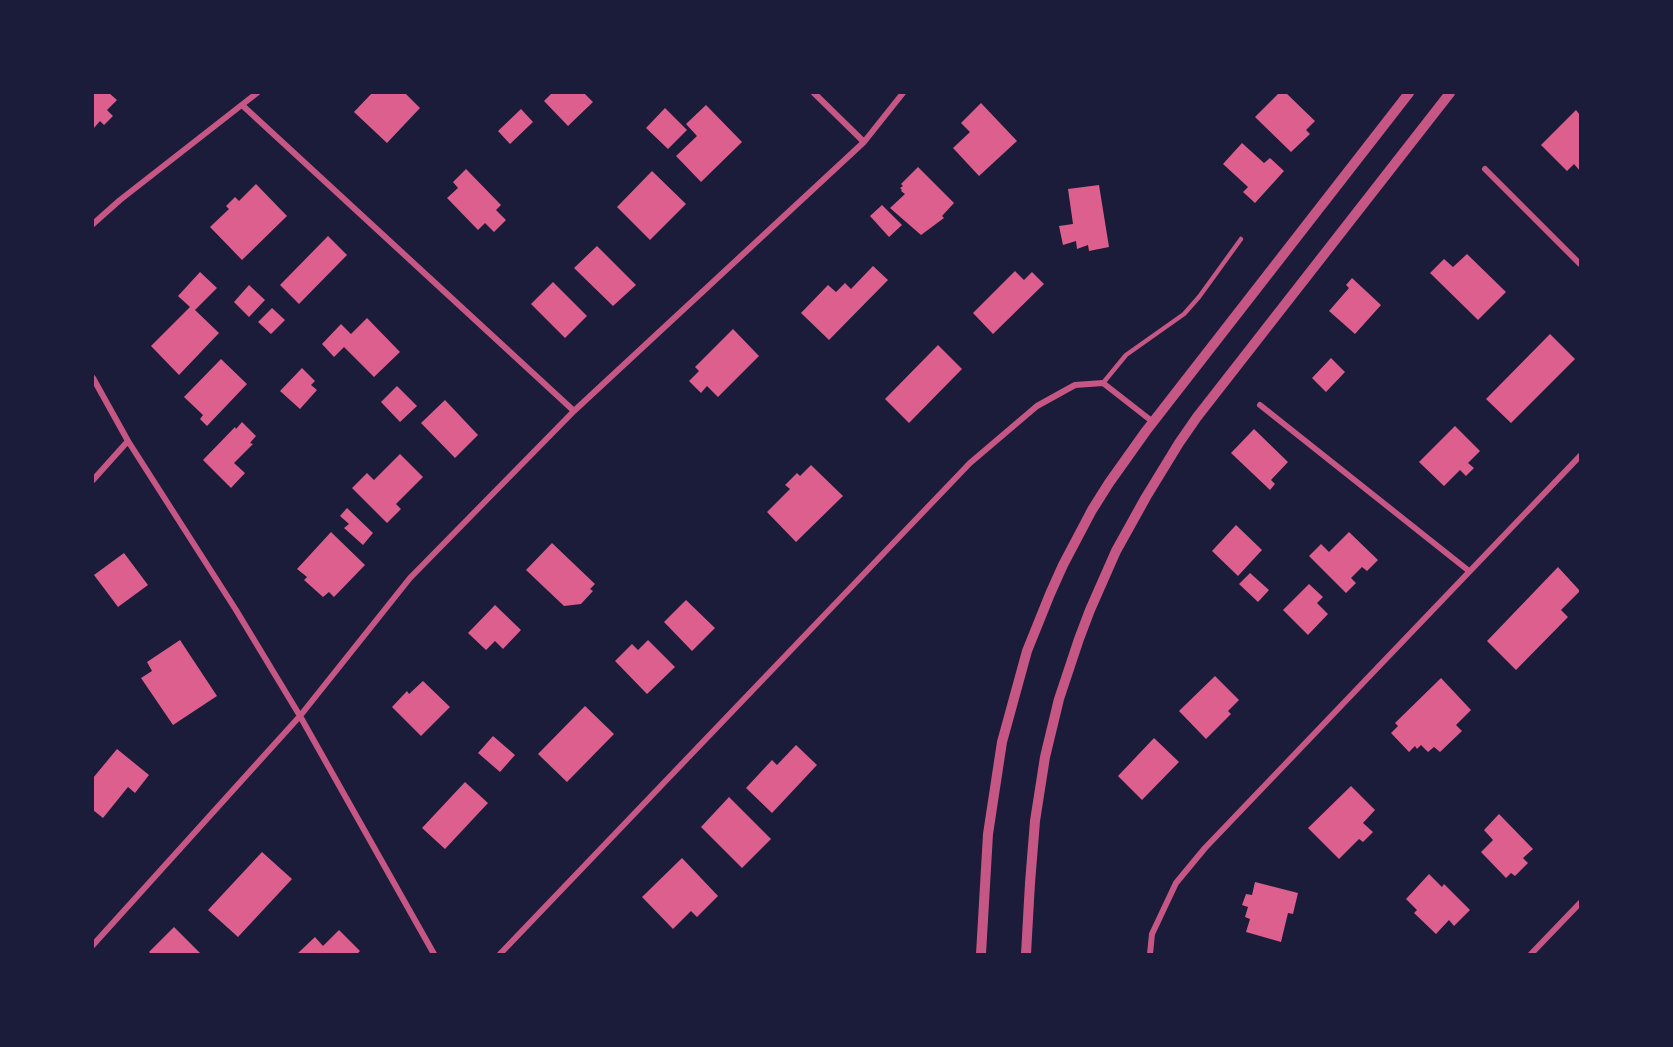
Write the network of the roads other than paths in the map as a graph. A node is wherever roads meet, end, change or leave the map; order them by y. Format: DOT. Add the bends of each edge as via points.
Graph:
graph roads {
  1 [pos="257,93"];
  2 [pos="814,93"];
  3 [pos="903,93"];
  4 [pos="1408,93"];
  5 [pos="1450,93"];
  6 [pos="242,105"];
  7 [pos="864,142"];
  8 [pos="1485,169"];
  9 [pos="93,224"];
  10 [pos="1240,239"];
  11 [pos="1580,264"];
  12 [pos="93,378"];
  13 [pos="1103,383"];
  14 [pos="1260,405"];
  15 [pos="574,411"];
  16 [pos="1153,422"];
  17 [pos="128,441"];
  18 [pos="1580,456"];
  19 [pos="93,480"];
  20 [pos="1468,571"];
  21 [pos="300,716"];
  22 [pos="1580,903"];
  23 [pos="93,945"];
  24 [pos="434,954"];
  25 [pos="500,954"];
  26 [pos="981,954"];
  27 [pos="1026,954"];
  28 [pos="1150,954"];
  29 [pos="1531,954"];
  1 -- 6 [label="street"];
  2 -- 7 [label="street"];
  3 -- 7 [label="street"];
  4 -- 16 [label="street"];
  5 -- 27 [label="street" via="1197,417 1156,478 1116,551 1079,639 1047,748 1035,821"];
  6 -- 9 [label="street"];
  6 -- 15 [label="street"];
  7 -- 15 [label="street"];
  8 -- 11 [label="street"];
  10 -- 13 [label="lane" via="1184,314 1126,355"];
  12 -- 17 [label="street"];
  13 -- 16 [label="street"];
  13 -- 25 [label="street" via="1075,385 1037,406 970,463"];
  14 -- 20 [label="street"];
  15 -- 21 [label="street" via="410,578"];
  16 -- 26 [label="street" via="1109,483 1077,537 1027,651 1002,742 992,803"];
  17 -- 19 [label="street"];
  17 -- 21 [label="street"];
  18 -- 20 [label="street"];
  20 -- 28 [label="street" via="1205,848 1176,883 1152,934"];
  21 -- 23 [label="street"];
  21 -- 24 [label="street"];
  22 -- 29 [label="street"];
}
